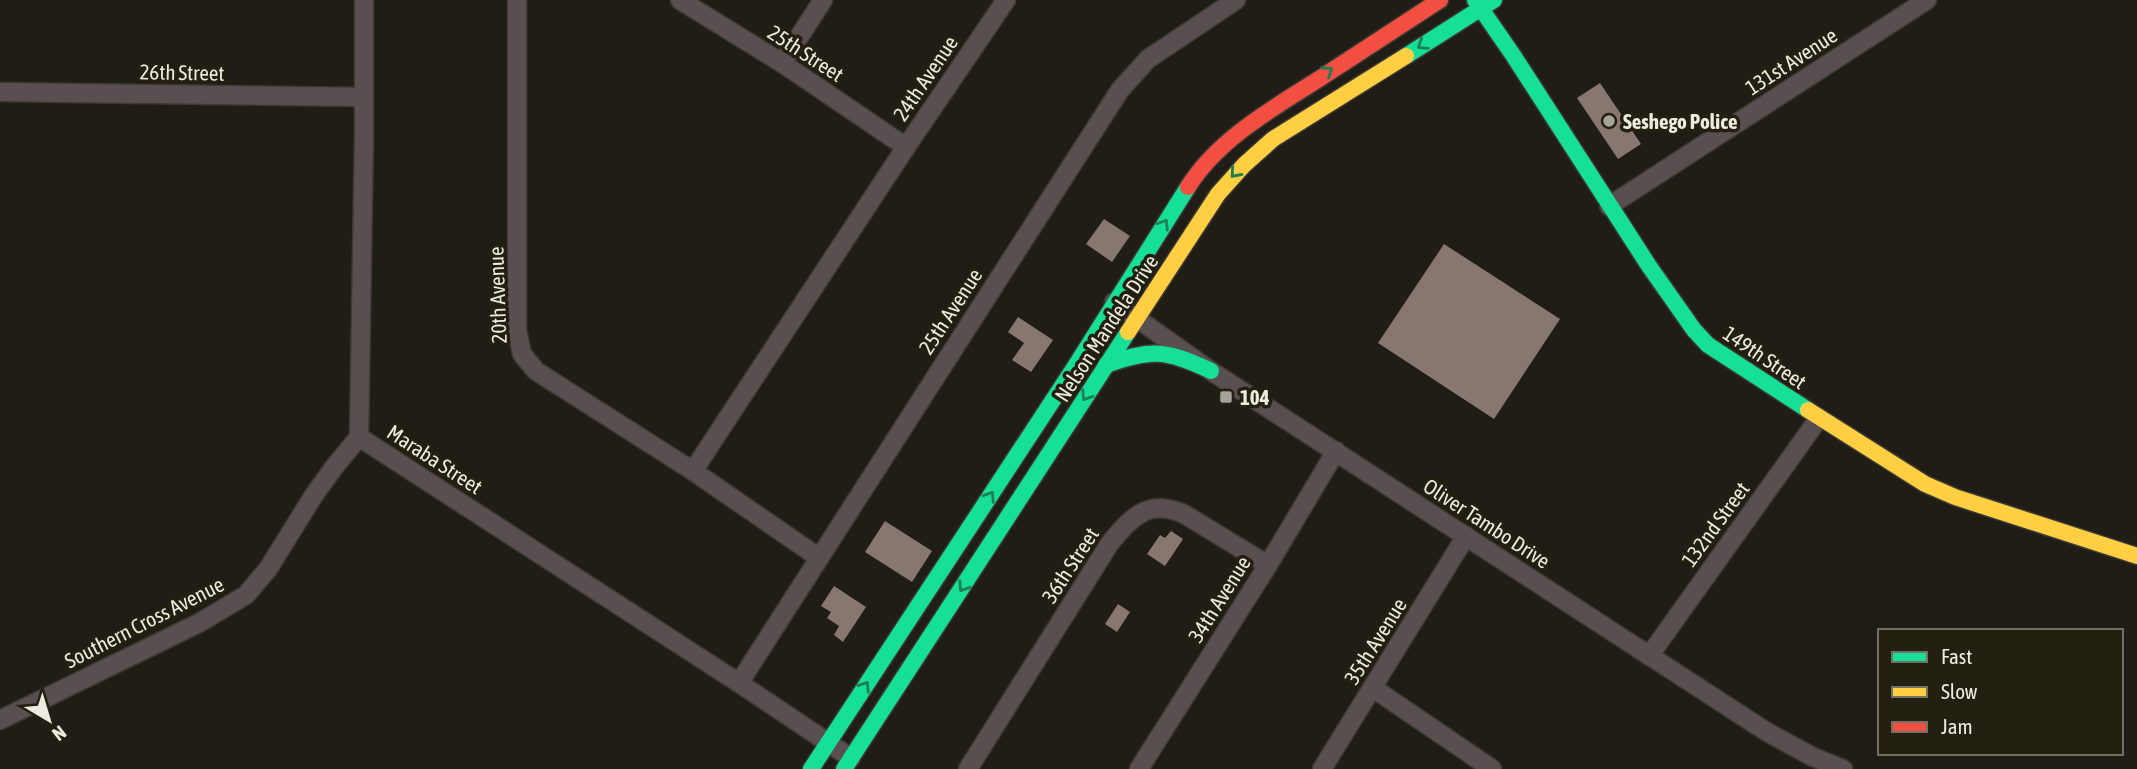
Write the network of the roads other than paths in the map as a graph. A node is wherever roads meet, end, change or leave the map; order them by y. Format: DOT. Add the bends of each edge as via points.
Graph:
graph roads {
  1 [pos="364,0"];
  2 [pos="517,0"];
  3 [pos="680,0"];
  4 [pos="823,0"];
  5 [pos="1006,0"];
  6 [pos="1236,0"];
  7 [pos="1440,0"];
  8 [pos="1927,0"];
  9 [pos="1483,3"];
  10 [pos="782,63"];
  11 [pos="0,92"];
  12 [pos="364,97"];
  13 [pos="906,147"];
  14 [pos="1609,206"];
  15 [pos="1114,302"];
  16 [pos="1138,318"];
  17 [pos="1106,365"];
  18 [pos="1211,371"];
  19 [pos="1819,418"];
  20 [pos="359,437"];
  21 [pos="1336,452"];
  22 [pos="693,471"];
  23 [pos="1466,536"];
  24 [pos="2137,556"];
  25 [pos="818,557"];
  26 [pos="1268,565"];
  27 [pos="1649,656"];
  28 [pos="739,683"];
  29 [pos="1373,688"];
  30 [pos="0,720"];
  31 [pos="828,743"];
  32 [pos="847,764"];
  33 [pos="811,769"];
  34 [pos="968,769"];
  35 [pos="1139,769"];
  36 [pos="1322,769"];
  37 [pos="1492,769"];
  38 [pos="1843,769"];
  1 -- 12 [label="street, Maraba Street"];
  2 -- 22 [label="street, 20th Avenue" via="519,346 536,371"];
  3 -- 10 [label="street, 25th Street"];
  4 -- 10 [label="street"];
  5 -- 13 [label="street, 24th Avenue"];
  6 -- 25 [label="street, 25th Avenue" via="1147,59 1120,90"];
  15 -- 7 [label="main road, Nelson Mandela Drive, one-way" via="1194,177 1229,140"];
  8 -- 14 [label="street, 131st Avenue"];
  9 -- 14 [label="main road, 149th Street"];
  9 -- 16 [label="main road, Nelson Mandela Drive, one-way" via="1254,153 1218,194"];
  10 -- 13 [label="street, 25th Street"];
  11 -- 12 [label="street, 26th Street"];
  12 -- 20 [label="street, Maraba Street"];
  13 -- 22 [label="street, 24th Avenue"];
  14 -- 19 [label="main road, 149th Street" via="1702,339"];
  15 -- 16 [label="street, Oliver Tambo Drive"];
  31 -- 15 [label="main road, Nelson Mandela Drive, one-way"];
  16 -- 17 [label="main road, Nelson Mandela Drive"];
  16 -- 18 [label="street, Oliver Tambo Drive"];
  17 -- 18 [label="main road" via="1139,353 1161,352"];
  17 -- 32 [label="main road, Nelson Mandela Drive, one-way"];
  18 -- 21 [label="street, Oliver Tambo Drive"];
  19 -- 24 [label="main road, 149th Street" via="1937,489"];
  19 -- 27 [label="street, 132nd Street"];
  20 -- 28 [label="street, Maraba Street"];
  20 -- 30 [label="street, Southern Cross Avenue" via="246,595 199,623"];
  21 -- 23 [label="street, Oliver Tambo Drive"];
  21 -- 26 [label="street, 34th Avenue"];
  22 -- 25 [label="street, 20th Avenue"];
  23 -- 27 [label="street, Oliver Tambo Drive"];
  23 -- 29 [label="street, 35th Avenue"];
  25 -- 28 [label="street, 25th Avenue"];
  26 -- 34 [label="street, 36th Street" via="1172,508 1144,511 1129,520"];
  26 -- 35 [label="street, 34th Avenue"];
  27 -- 38 [label="street, Oliver Tambo Drive" via="1767,732"];
  28 -- 31 [label="street, Maraba Street"];
  29 -- 36 [label="street, 35th Avenue"];
  29 -- 37 [label="street"];
  31 -- 32 [label="street, Maraba Street"];
  31 -- 33 [label="main road, Nelson Mandela Drive"];
}
